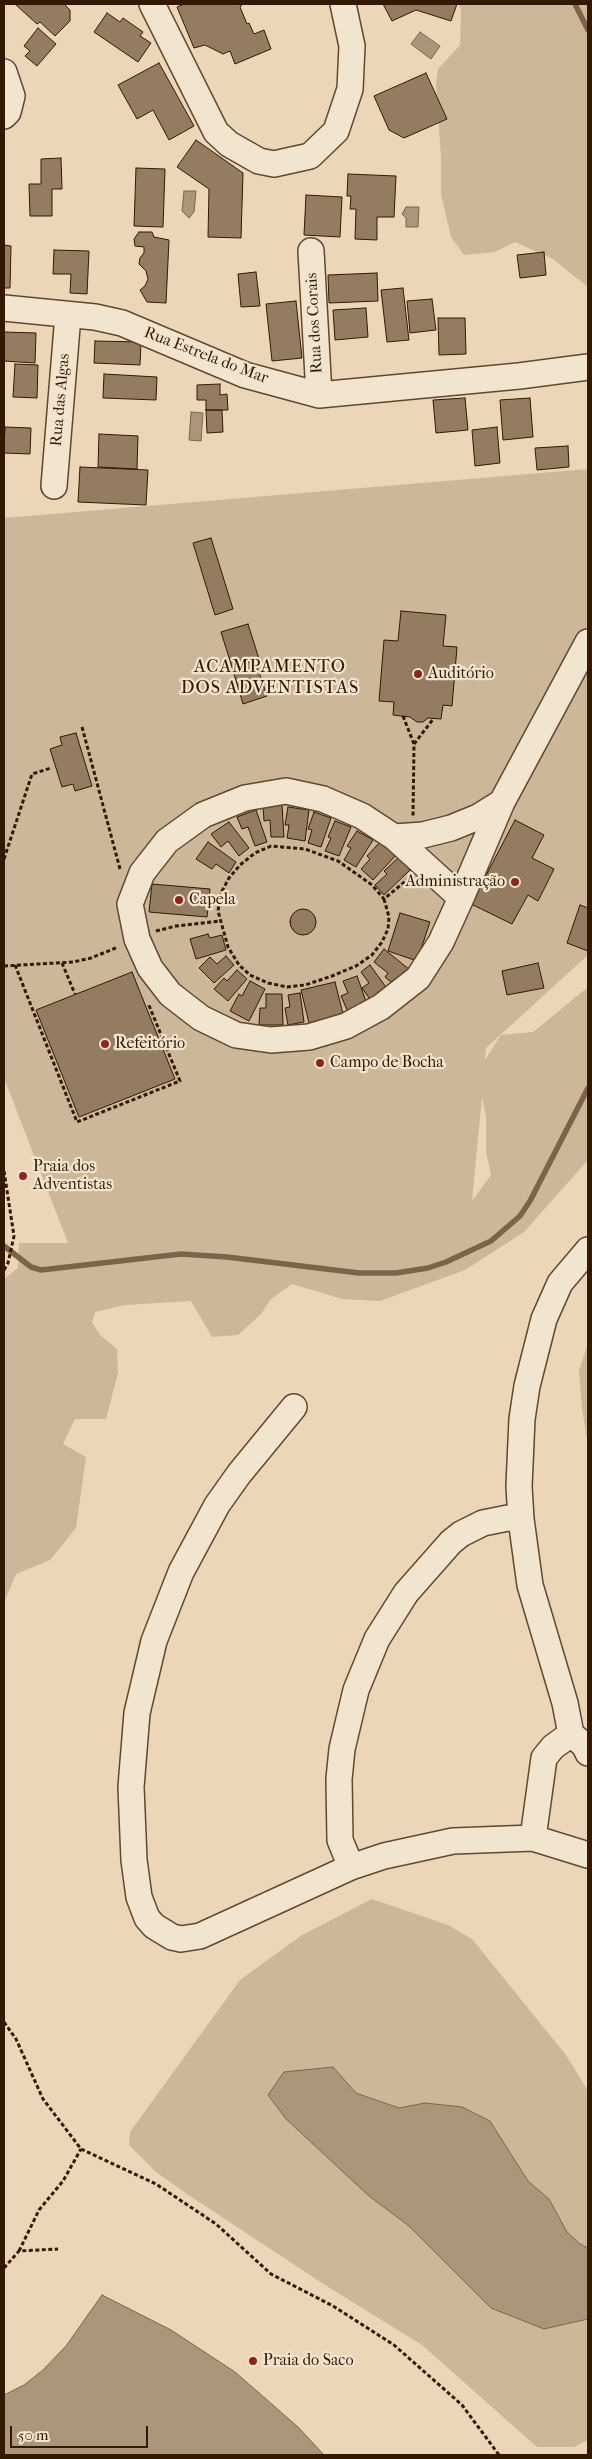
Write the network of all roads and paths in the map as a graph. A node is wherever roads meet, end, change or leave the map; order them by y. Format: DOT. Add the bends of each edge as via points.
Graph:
graph roads {
  1 [pos="152,4"];
  2 [pos="343,4"];
  3 [pos="4,72"];
  4 [pos="4,116"];
  5 [pos="311,251"];
  6 [pos="4,308"];
  7 [pos="68,315"];
  8 [pos="588,367"];
  9 [pos="319,395"];
  10 [pos="54,486"];
  11 [pos="588,642"];
  12 [pos="403,716"];
  13 [pos="434,718"];
  14 [pos="82,727"];
  15 [pos="414,744"];
  16 [pos="51,768"];
  17 [pos="502,802"];
  18 [pos="404,836"];
  19 [pos="4,859"];
  20 [pos="426,864"];
  21 [pos="460,898"];
  22 [pos="384,899"];
  23 [pos="130,904"];
  24 [pos="220,921"];
  25 [pos="137,939"];
  26 [pos="62,963"];
  27 [pos="15,965"];
  28 [pos="4,966"];
  29 [pos="75,994"];
  30 [pos="147,999"];
  31 [pos="4,1171"];
  32 [pos="588,1250"];
  33 [pos="4,1270"];
  34 [pos="294,1406"];
  35 [pos="521,1519"];
  36 [pos="571,1734"];
  37 [pos="588,1753"];
  38 [pos="533,1838"];
  39 [pos="588,1855"];
  40 [pos="351,1867"];
  41 [pos="4,2022"];
  42 [pos="81,2149"];
  43 [pos="58,2249"];
  44 [pos="19,2250"];
  45 [pos="4,2268"];
  46 [pos="499,2455"];
  1 -- 2 [label="street" via="216,132 229,144 259,161 274,164 310,156 336,131 350,89 352,46"];
  3 -- 4 [label="street" via="12,96"];
  5 -- 9 [label="street, Rua dos Corais"];
  6 -- 7 [label="street, Rua Estrela do Mar"];
  7 -- 9 [label="street, Rua Estrela do Mar" via="122,323 245,375"];
  7 -- 10 [label="street, Rua das Algas"];
  8 -- 9 [label="street, Rua Estrela do Mar"];
  11 -- 17 [label="street"];
  12 -- 15 [label="path"];
  13 -- 15 [label="path"];
  14 -- 23 [label="path"];
  15 -- 18 [label="path"];
  16 -- 19 [label="path" via="32,774"];
  17 -- 18 [label="street" via="451,828"];
  17 -- 21 [label="street"];
  18 -- 20 [label="street"];
  18 -- 23 [label="street" via="323,799 286,792 245,798 203,815 167,841 142,872"];
  20 -- 21 [label="street"];
  20 -- 22 [label="path"];
  21 -- 25 [label="street" via="441,942 418,978 381,1007 346,1026 310,1037 271,1040 236,1035 201,1018 170,994 150,968"];
  22 -- 24 [label="path" via="372,885 338,861 306,849 271,846 255,852 229,878 221,893"];
  22 -- 24 [label="path" via="389,917 388,929 372,955 356,966 305,985 287,987 250,975 228,947"];
  23 -- 25 [label="street"];
  24 -- 25 [label="path" via="176,926 153,931"];
  25 -- 26 [label="path" via="91,958"];
  26 -- 27 [label="path"];
  26 -- 29 [label="path"];
  27 -- 28 [label="path"];
  27 -- 30 [label="path" via="78,1122 180,1081"];
  31 -- 33 [label="path" via="14,1236"];
  32 -- 35 [label="street" via="572,1267 551,1300 534,1352 522,1419"];
  34 -- 40 [label="street" via="217,1505 166,1606 137,1713 131,1787 134,1860 139,1897 146,1918 163,1933 181,1939 200,1936"];
  35 -- 36 [label="street" via="530,1585"];
  35 -- 40 [label="street" via="483,1523 451,1542 406,1593 377,1640 356,1690 338,1780 340,1840"];
  36 -- 37 [label="street"];
  36 -- 38 [label="street" via="553,1746 544,1758"];
  38 -- 39 [label="street"];
  38 -- 40 [label="street" via="453,1841 384,1856"];
  41 -- 42 [label="path" via="16,2039 43,2099"];
  42 -- 44 [label="path" via="63,2181 39,2210"];
  42 -- 46 [label="path" via="156,2184 216,2224 271,2274 333,2306 394,2345 462,2405"];
  43 -- 44 [label="path"];
  44 -- 45 [label="path"];
}
